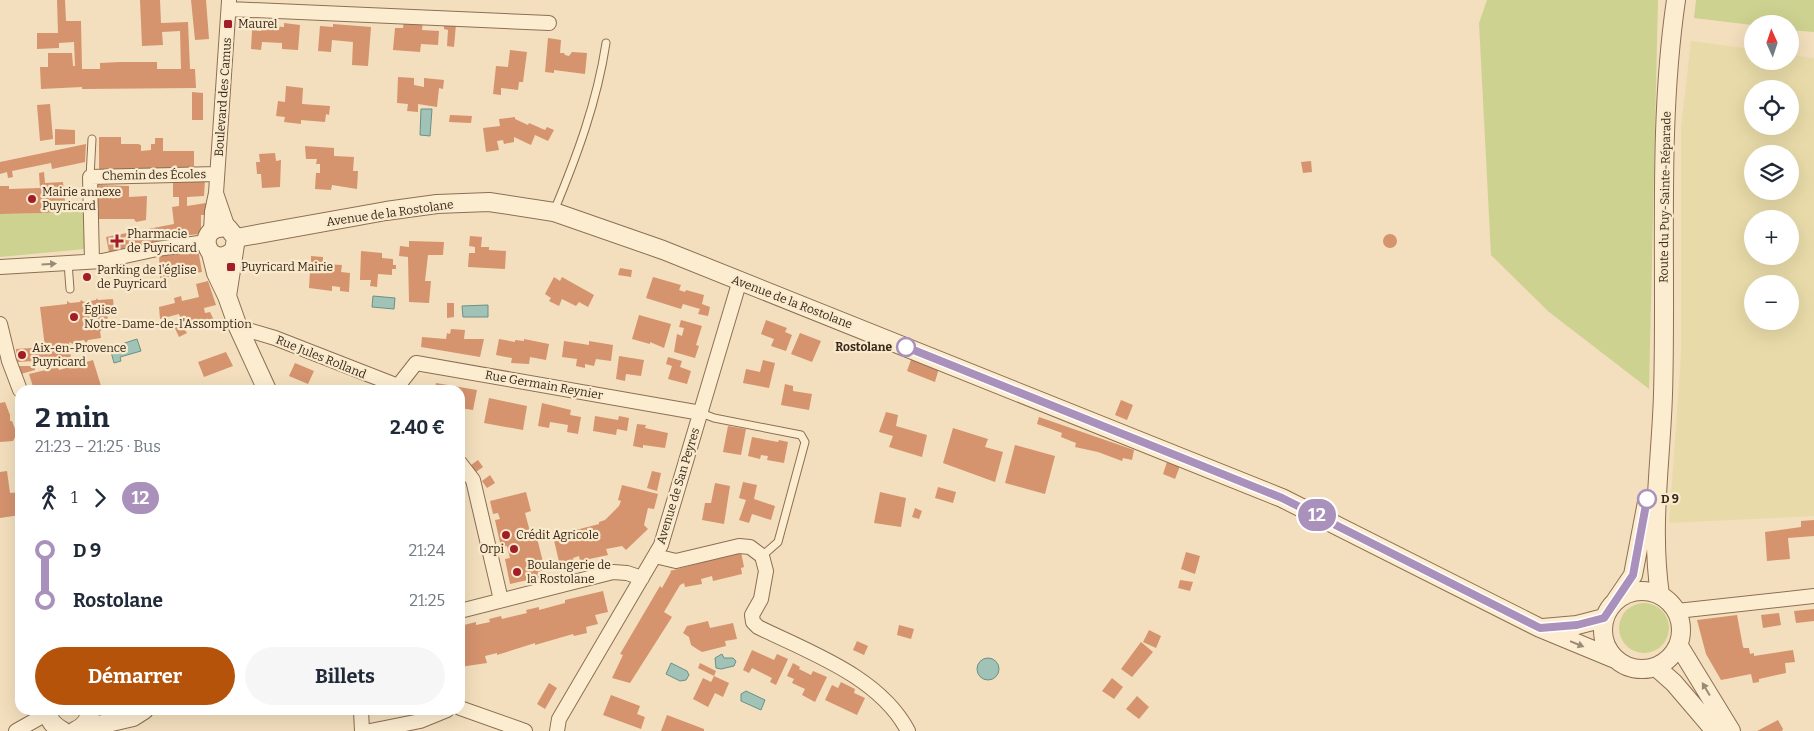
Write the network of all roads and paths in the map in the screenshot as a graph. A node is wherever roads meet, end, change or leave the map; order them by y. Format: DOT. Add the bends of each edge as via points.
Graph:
graph roads {
  1 [pos="1676,0"];
  2 [pos="229,4"];
  3 [pos="549,23"];
  4 [pos="606,43"];
  5 [pos="92,139"];
  6 [pos="217,174"];
  7 [pos="90,176"];
  8 [pos="554,212"];
  9 [pos="221,241"];
  10 [pos="92,261"];
  11 [pos="68,263"];
  12 [pos="0,267"];
  13 [pos="740,280"];
  14 [pos="70,289"];
  15 [pos="0,324"];
  16 [pos="238,327"];
  17 [pos="18,385"];
  18 [pos="265,385"];
  19 [pos="392,385"];
  20 [pos="402,385"];
  21 [pos="1663,395"];
  22 [pos="701,413"];
  23 [pos="465,470"];
  24 [pos="655,556"];
  25 [pos="762,556"];
  26 [pos="642,578"];
  27 [pos="1660,595"];
  28 [pos="1814,596"];
  29 [pos="501,600"];
  30 [pos="1616,600"];
  31 [pos="465,610"];
  32 [pos="1677,611"];
  33 [pos="1604,618"];
  34 [pos="1540,628"];
  35 [pos="1679,646"];
  36 [pos="1615,659"];
  37 [pos="1656,667"];
  38 [pos="465,710"];
  39 [pos="90,715"];
  40 [pos="136,715"];
  41 [pos="361,715"];
  42 [pos="435,715"];
  43 [pos="47,718"];
  44 [pos="16,731"];
  45 [pos="72,731"];
  46 [pos="362,731"];
  47 [pos="370,731"];
  48 [pos="525,731"];
  49 [pos="557,731"];
  50 [pos="908,731"];
  51 [pos="1715,731"];
  52 [pos="1731,731"];
  1 -- 21 [label="street, Route du Puy-Sainte-Réparade" via="1665,127"];
  2 -- 3 [label="street"];
  2 -- 6 [label="street, Boulevard des Camus"];
  4 -- 8 [label="lane" via="590,118"];
  5 -- 7 [label="lane, Chemin des Écoles"];
  6 -- 7 [label="street, Chemin des Écoles"];
  6 -- 9 [label="street, Boulevard des Camus"];
  7 -- 10 [label="street, Chemin des Écoles"];
  8 -- 9 [label="street, Avenue de la Rostolane" via="489,202 437,204"];
  8 -- 13 [label="street, Avenue de la Rostolane"];
  9 -- 10 [label="street"];
  9 -- 16 [label="street" via="216,273"];
  10 -- 11 [label="street"];
  12 -- 11 [label="street, one-way"];
  11 -- 14 [label="lane"];
  13 -- 22 [label="street, Avenue de San Peyres"];
  13 -- 34 [label="street, Avenue de la Rostolane" via="1282,498"];
  15 -- 17 [label="street"];
  16 -- 18 [label="street"];
  16 -- 19 [label="street, Rue Jules Rolland" via="275,338"];
  20 -- 22 [label="street, Rue Germain Reynier" via="416,363"];
  21 -- 27 [label="street, Route du Puy-Sainte-Réparade" via="1654,517"];
  21 -- 30 [label="street, Route du Puy-Sainte-Réparade" via="1633,575"];
  22 -- 24 [label="street, Avenue de San Peyres"];
  22 -- 25 [label="lane" via="801,435 805,442 778,542"];
  23 -- 29 [label="street" via="473,480"];
  24 -- 25 [label="street" via="676,561 739,546 750,548"];
  24 -- 26 [label="street, Avenue de San Peyres"];
  25 -- 50 [label="street" via="766,571 761,600 752,615 753,622 845,670 875,692 902,720"];
  26 -- 29 [label="street" via="613,572"];
  26 -- 49 [label="street, Avenue de San Peyres" via="559,719"];
  27 -- 30 [label="street" via="1637,591"];
  27 -- 32 [label="street"];
  28 -- 32 [label="street"];
  29 -- 31 [label="street"];
  30 -- 33 [label="street"];
  32 -- 35 [label="street" via="1682,628"];
  33 -- 34 [label="street" via="1577,625"];
  33 -- 36 [label="street" via="1604,640"];
  34 -- 36 [label="street, Avenue de la Rostolane, one-way"];
  35 -- 37 [label="street" via="1673,655"];
  52 -- 35 [label="street, one-way"];
  36 -- 37 [label="street" via="1634,669"];
  37 -- 51 [label="street"];
  38 -- 48 [label="street"];
  39 -- 45 [label="street" via="85,725"];
  40 -- 45 [label="street"];
  41 -- 46 [label="street"];
  42 -- 47 [label="street"];
  43 -- 44 [label="street"];
  43 -- 45 [label="street" via="56,727"];
}
